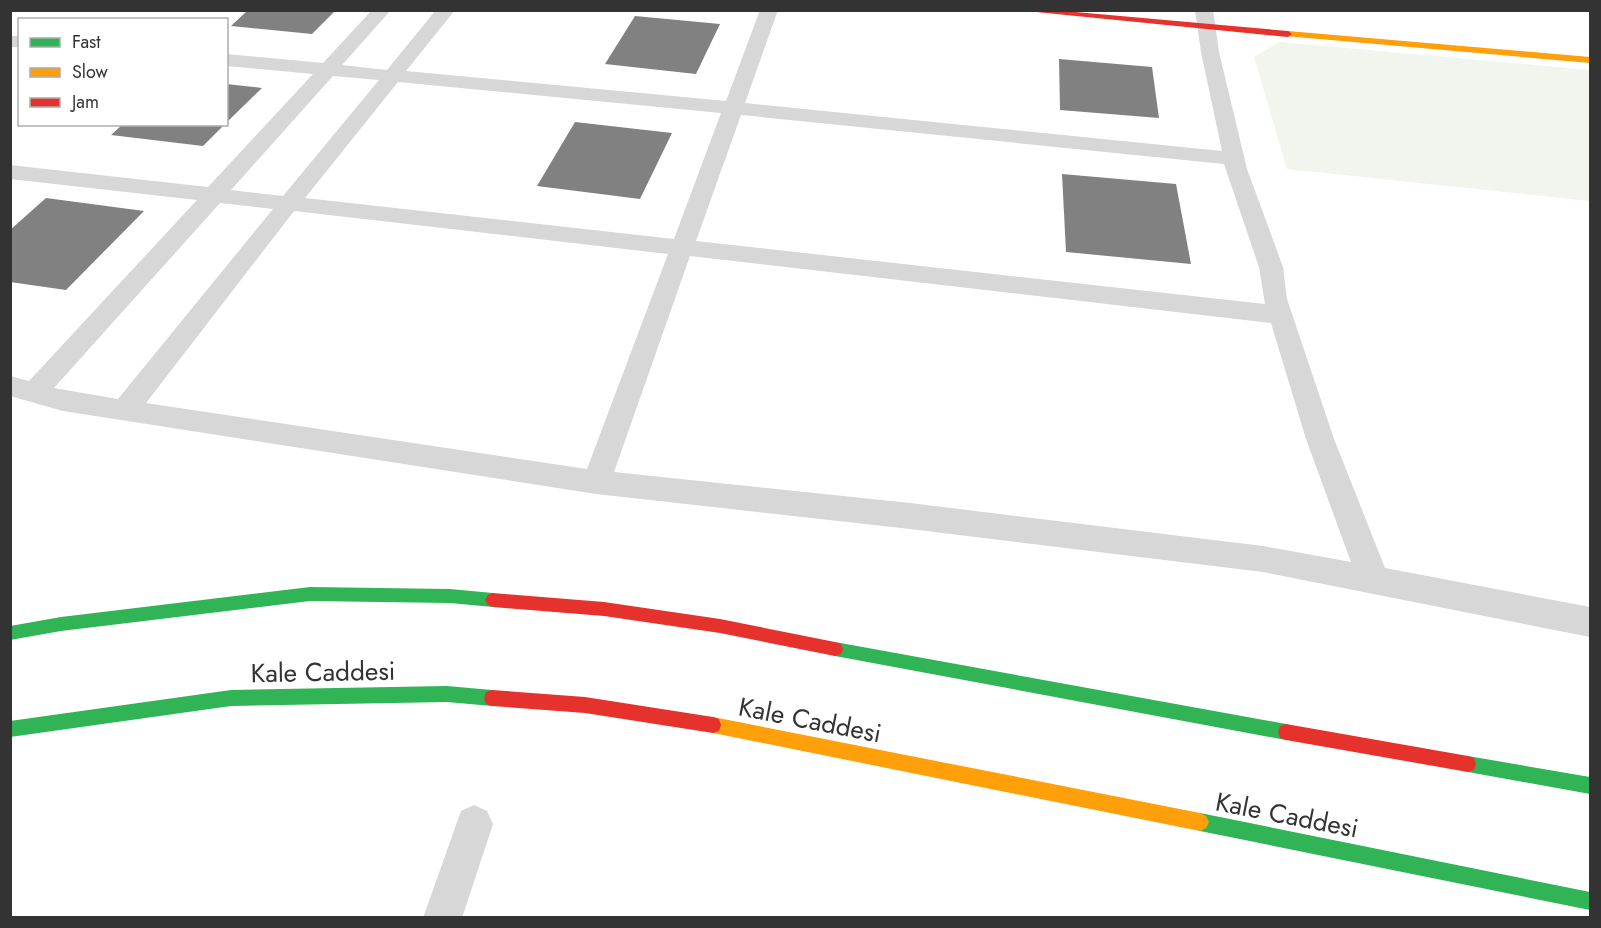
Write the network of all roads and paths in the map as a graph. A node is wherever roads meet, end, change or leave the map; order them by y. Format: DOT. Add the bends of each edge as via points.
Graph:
graph roads {
  1 [pos="382,10"];
  2 [pos="446,10"];
  3 [pos="769,10"];
  4 [pos="1019,10"];
  5 [pos="1205,18"];
  6 [pos="228,60"];
  7 [pos="1590,60"];
  8 [pos="329,70"];
  9 [pos="393,76"];
  10 [pos="733,108"];
  11 [pos="1234,159"];
  12 [pos="10,172"];
  13 [pos="216,195"];
  14 [pos="289,203"];
  15 [pos="682,247"];
  16 [pos="1281,315"];
  17 [pos="22,389"];
  18 [pos="124,410"];
  19 [pos="596,482"];
  20 [pos="1373,579"];
  21 [pos="1590,622"];
  22 [pos="10,633"];
  23 [pos="10,729"];
  24 [pos="1590,786"];
  25 [pos="474,824"];
  26 [pos="1590,901"];
  27 [pos="442,918"];
  1 -- 8 [label="street"];
  2 -- 9 [label="street"];
  3 -- 10 [label="street"];
  4 -- 5 [label="main road"];
  5 -- 7 [label="main road"];
  5 -- 11 [label="street"];
  6 -- 8 [label="street"];
  8 -- 9 [label="street"];
  8 -- 13 [label="street"];
  9 -- 10 [label="street"];
  9 -- 14 [label="street"];
  10 -- 11 [label="street"];
  10 -- 15 [label="street"];
  11 -- 16 [label="street" via="1271,267"];
  12 -- 13 [label="street"];
  13 -- 14 [label="street"];
  13 -- 17 [label="street"];
  14 -- 15 [label="street"];
  14 -- 18 [label="street"];
  15 -- 16 [label="street"];
  15 -- 19 [label="street"];
  16 -- 20 [label="street" via="1320,439"];
  17 -- 18 [label="street" via="63,401"];
  18 -- 19 [label="street"];
  19 -- 20 [label="street" via="1252,557"];
  20 -- 21 [label="street"];
  22 -- 24 [label="main road" via="310,594 450,596 604,609 720,626 951,672"];
  23 -- 26 [label="main road, Kale Caddesi" via="231,698 447,694 585,705 760,733"];
  25 -- 27 [label="street"];
}
